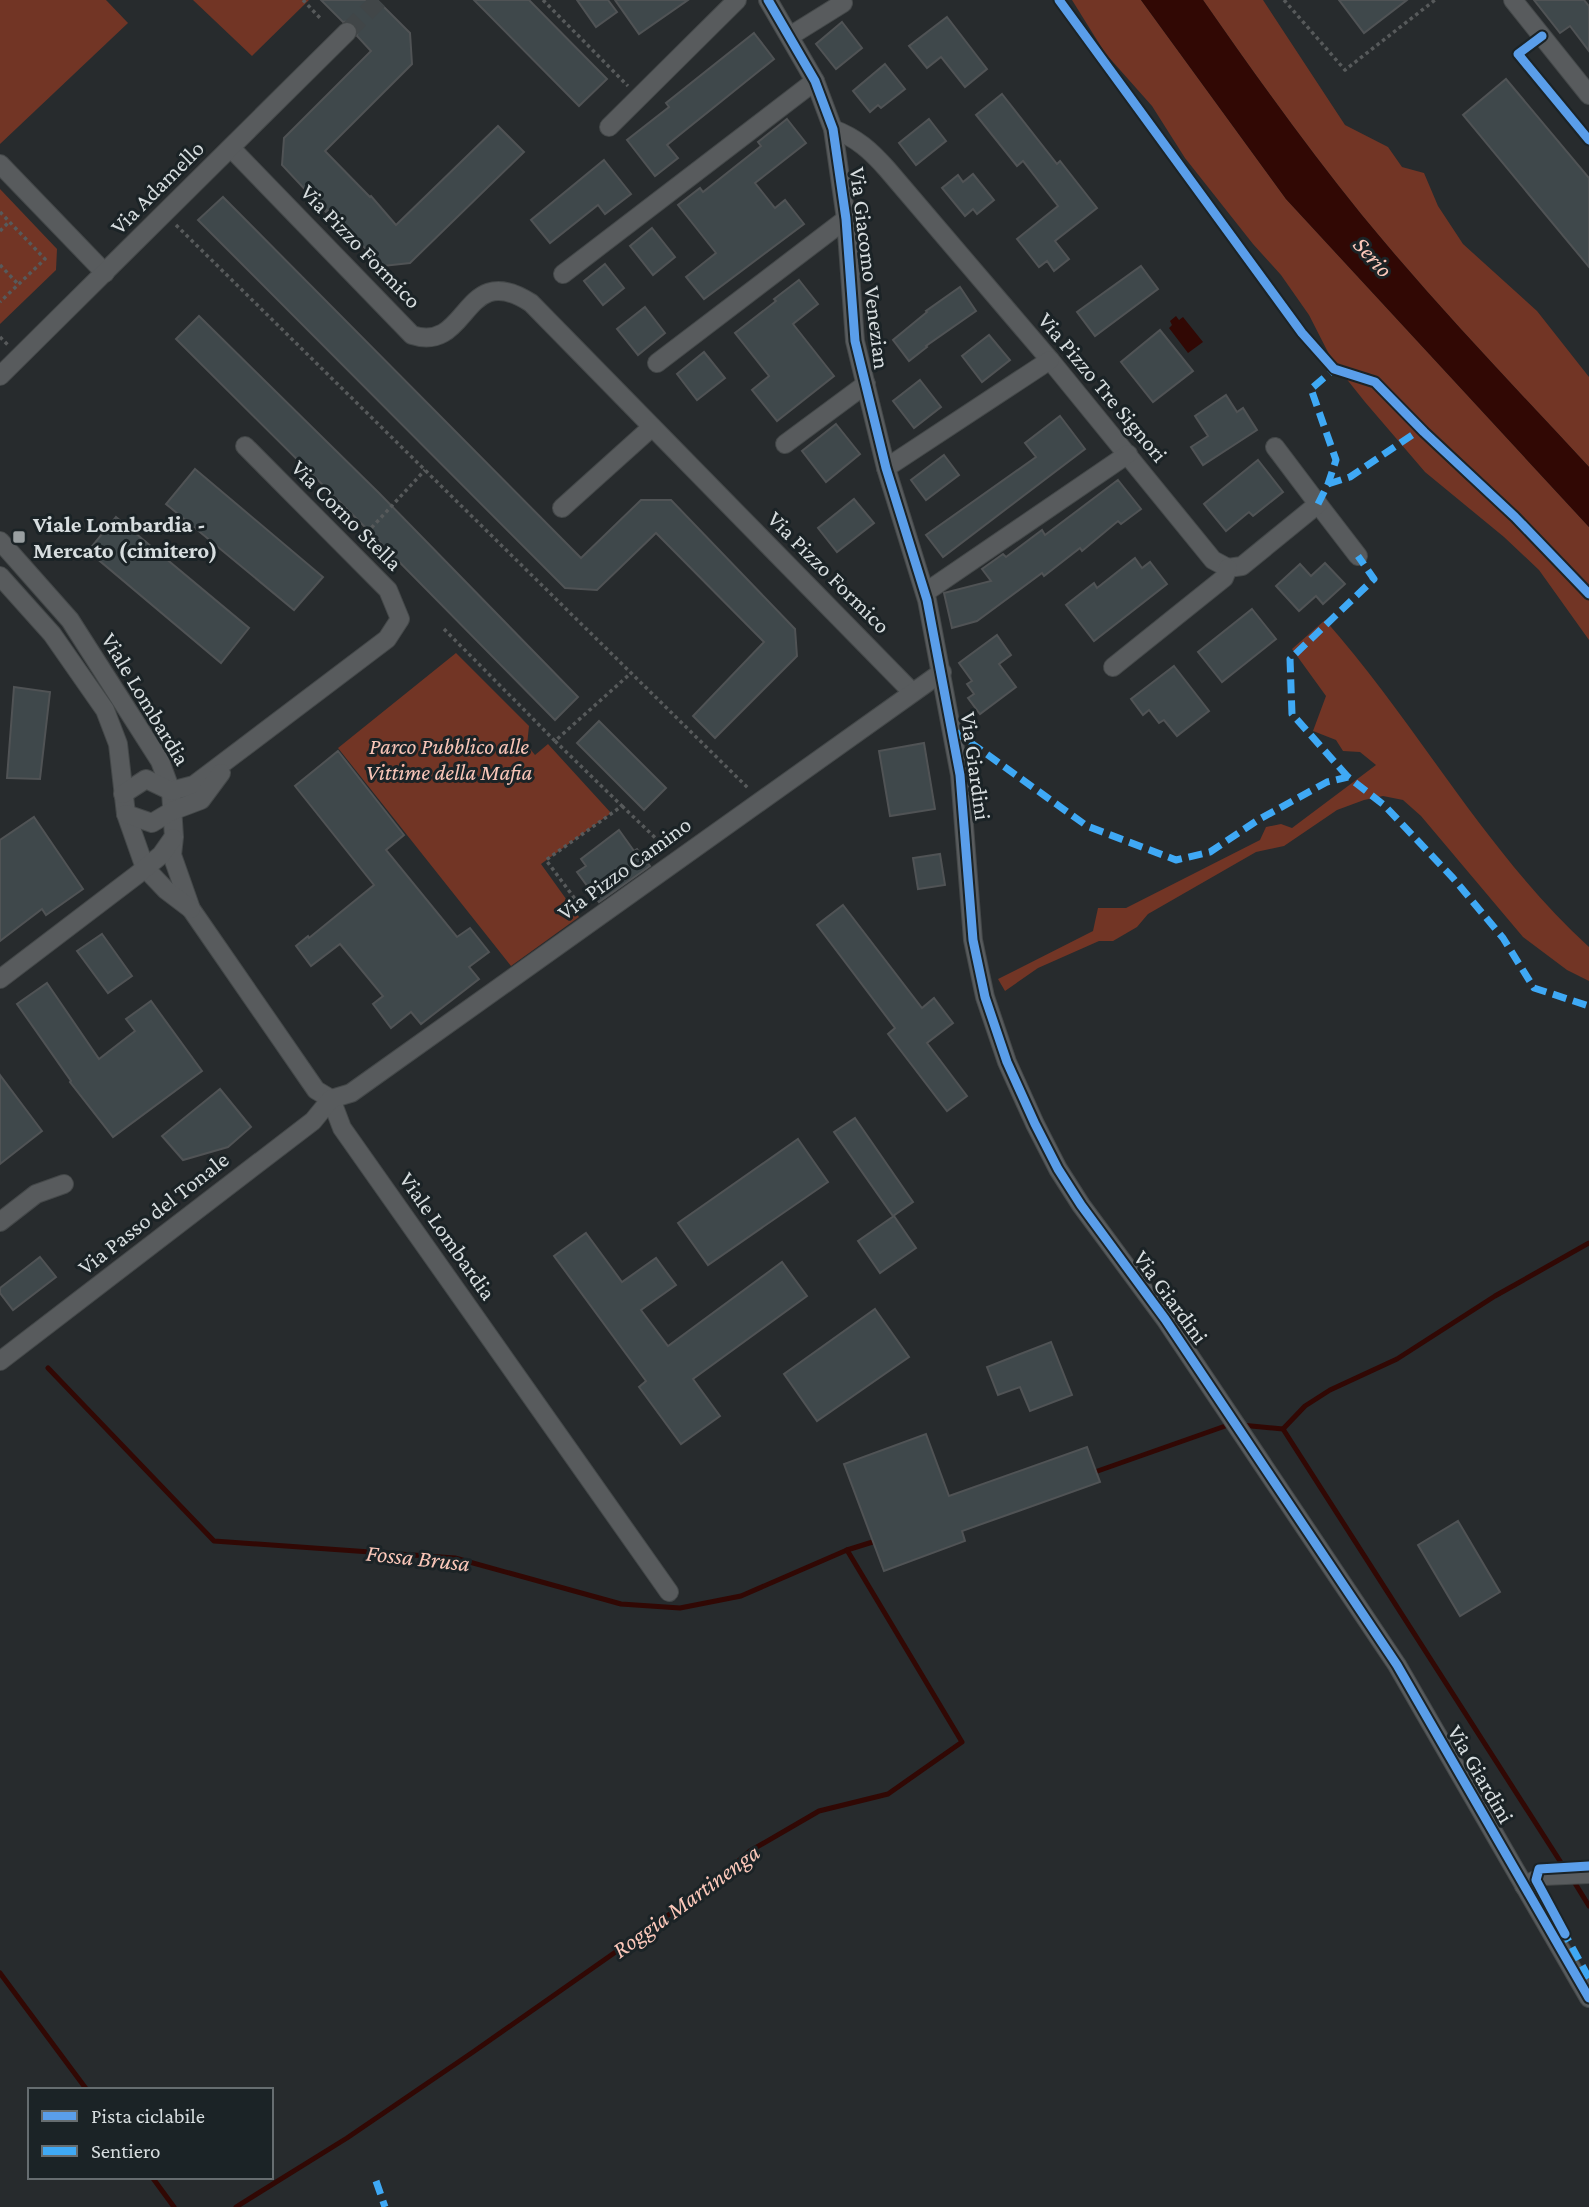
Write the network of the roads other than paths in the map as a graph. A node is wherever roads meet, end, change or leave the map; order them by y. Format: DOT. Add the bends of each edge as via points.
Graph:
graph roads {
  1 [pos="737,0"];
  2 [pos="768,0"];
  3 [pos="1513,0"];
  4 [pos="843,3"];
  5 [pos="347,32"];
  6 [pos="789,36"];
  7 [pos="815,81"];
  8 [pos="1589,95"];
  9 [pos="608,127"];
  10 [pos="833,129"];
  11 [pos="231,148"];
  12 [pos="0,164"];
  13 [pos="846,219"];
  14 [pos="105,273"];
  15 [pos="563,274"];
  16 [pos="1050,360"];
  17 [pos="657,363"];
  18 [pos="0,376"];
  19 [pos="866,384"];
  20 [pos="652,427"];
  21 [pos="785,444"];
  22 [pos="245,446"];
  23 [pos="1275,447"];
  24 [pos="1128,454"];
  25 [pos="886,468"];
  26 [pos="1318,504"];
  27 [pos="562,508"];
  28 [pos="0,541"];
  29 [pos="1358,556"];
  30 [pos="1228,568"];
  31 [pos="0,576"];
  32 [pos="926,592"];
  33 [pos="1113,667"];
  34 [pos="942,672"];
  35 [pos="912,692"];
  36 [pos="233,757"];
  37 [pos="171,790"];
  38 [pos="122,794"];
  39 [pos="172,811"];
  40 [pos="126,814"];
  41 [pos="174,837"];
  42 [pos="145,868"];
  43 [pos="191,909"];
  44 [pos="0,979"];
  45 [pos="331,1099"];
  46 [pos="64,1184"];
  47 [pos="0,1222"];
  48 [pos="0,1361"];
  49 [pos="668,1592"];
  50 [pos="1589,1874"];
  51 [pos="1524,1886"];
  52 [pos="1589,1998"];
  1 -- 9 [label="street"];
  2 -- 6 [label="street, Via Giacomo Venezian"];
  3 -- 8 [label="street"];
  4 -- 6 [label="street"];
  5 -- 11 [label="street, Via Adamello"];
  6 -- 7 [label="street, Via Giacomo Venezian"];
  7 -- 10 [label="street, Via Giacomo Venezian"];
  7 -- 15 [label="street"];
  10 -- 13 [label="street, Via Giacomo Venezian"];
  10 -- 16 [label="street, Via Pizzo Tre Signori" via="868,148"];
  11 -- 14 [label="street, Via Adamello"];
  11 -- 20 [label="street, Via Pizzo Formico" via="412,335 436,337 484,293 514,292 531,303"];
  12 -- 14 [label="street"];
  13 -- 17 [label="street"];
  13 -- 19 [label="street, Via Giacomo Venezian" via="855,341"];
  14 -- 18 [label="street, Via Adamello"];
  16 -- 24 [label="street, Via Pizzo Tre Signori"];
  16 -- 25 [label="street"];
  19 -- 21 [label="street"];
  19 -- 25 [label="street, Via Giacomo Venezian"];
  20 -- 27 [label="street"];
  20 -- 35 [label="street, Via Pizzo Formico"];
  22 -- 36 [label="street, Via Corno Stella" via="388,590 400,620 387,639"];
  23 -- 26 [label="street"];
  24 -- 30 [label="street, Via Pizzo Tre Signori" via="1213,559"];
  24 -- 32 [label="street"];
  25 -- 32 [label="street, Via Giacomo Venezian"];
  26 -- 29 [label="street"];
  26 -- 30 [label="street" via="1242,566"];
  28 -- 37 [label="street, Viale Lombardia" via="70,620 160,761"];
  30 -- 33 [label="street" via="1224,578"];
  31 -- 38 [label="street, Viale Lombardia" via="51,634 105,710 118,744"];
  32 -- 34 [label="street, Via Giacomo Venezian"];
  34 -- 35 [label="street, Via Pizzo Camino"];
  34 -- 51 [label="street, Via Giardini" via="961,775 973,940 985,997 1034,1124 1081,1205 1172,1330 1396,1665"];
  35 -- 45 [label="street, Via Pizzo Camino" via="351,1093"];
  36 -- 37 [label="street, Via Corno Stella" via="194,785"];
  36 -- 39 [label="street, Via Corno Stella" via="201,800"];
  37 -- 38 [label="street" via="146,779"];
  37 -- 39 [label="street, Viale Lombardia"];
  38 -- 40 [label="street, Viale Lombardia"];
  39 -- 40 [label="street, Via Corno Stella" via="152,823"];
  39 -- 41 [label="street, Viale Lombardia"];
  40 -- 42 [label="street, Viale Lombardia"];
  41 -- 42 [label="street"];
  41 -- 43 [label="street, Viale Lombardia" via="172,855"];
  42 -- 43 [label="street, Viale Lombardia"];
  42 -- 44 [label="street"];
  43 -- 45 [label="street, Viale Lombardia" via="316,1090"];
  45 -- 48 [label="street, Via Passo del Tonale" via="313,1121"];
  45 -- 49 [label="street, Viale Lombardia" via="342,1128"];
  46 -- 47 [label="street" via="36,1194"];
  50 -- 51 [label="street" via="1543,1876"];
  51 -- 52 [label="street, Via Giardini"];
}
